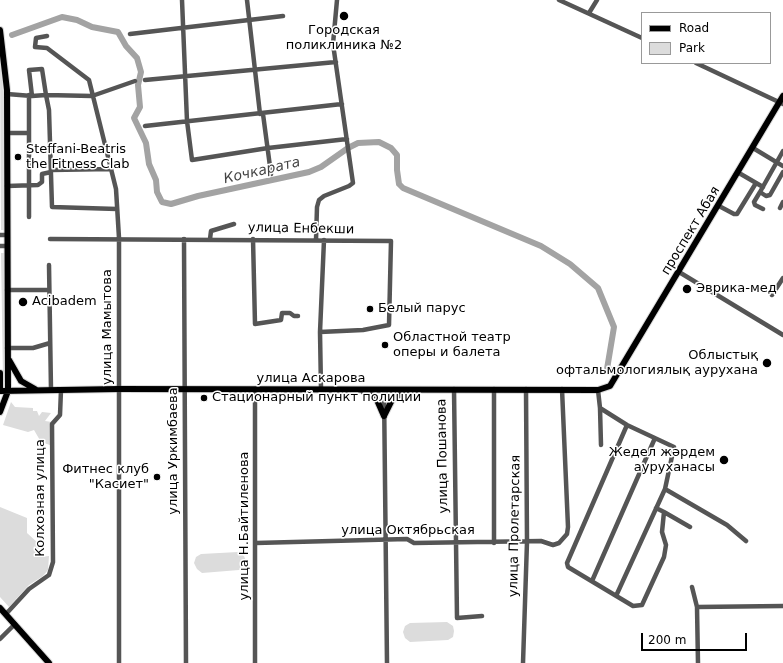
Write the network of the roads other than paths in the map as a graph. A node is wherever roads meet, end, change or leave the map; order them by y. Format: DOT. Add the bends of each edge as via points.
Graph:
graph roads {
  1 [pos="182,0"];
  2 [pos="247,0"];
  3 [pos="337,0"];
  4 [pos="559,0"];
  5 [pos="597,0"];
  6 [pos="589,14"];
  7 [pos="283,16"];
  8 [pos="250,20"];
  9 [pos="183,28"];
  10 [pos="0,30"];
  11 [pos="130,34"];
  12 [pos="47,36"];
  13 [pos="641,38"];
  14 [pos="336,62"];
  15 [pos="698,64"];
  16 [pos="256,71"];
  17 [pos="186,78"];
  18 [pos="145,80"];
  19 [pos="135,81"];
  20 [pos="7,94"];
  21 [pos="30,95"];
  22 [pos="46,95"];
  23 [pos="92,96"];
  24 [pos="782,101"];
  25 [pos="342,104"];
  26 [pos="262,114"];
  27 [pos="187,121"];
  28 [pos="144,126"];
  29 [pos="7,133"];
  30 [pos="29,133"];
  31 [pos="347,139"];
  32 [pos="268,148"];
  33 [pos="753,148"];
  34 [pos="783,151"];
  35 [pos="777,162"];
  36 [pos="783,166"];
  37 [pos="111,169"];
  38 [pos="51,171"];
  39 [pos="783,172"];
  40 [pos="738,173"];
  41 [pos="271,174"];
  42 [pos="756,183"];
  43 [pos="7,186"];
  44 [pos="28,187"];
  45 [pos="763,187"];
  46 [pos="760,192"];
  47 [pos="783,202"];
  48 [pos="719,206"];
  49 [pos="780,208"];
  50 [pos="117,209"];
  51 [pos="763,209"];
  52 [pos="29,217"];
  53 [pos="234,224"];
  54 [pos="3,235"];
  55 [pos="50,238"];
  56 [pos="119,238"];
  57 [pos="184,239"];
  58 [pos="210,239"];
  59 [pos="253,239"];
  60 [pos="316,240"];
  61 [pos="324,240"];
  62 [pos="3,246"];
  63 [pos="49,265"];
  64 [pos="679,272"];
  65 [pos="783,278"];
  66 [pos="7,290"];
  67 [pos="49,290"];
  68 [pos="772,295"];
  69 [pos="298,316"];
  70 [pos="320,332"];
  71 [pos="783,335"];
  72 [pos="50,342"];
  73 [pos="7,348"];
  74 [pos="7,357"];
  75 [pos="0,373"];
  76 [pos="119,389"];
  77 [pos="185,389"];
  78 [pos="255,389"];
  79 [pos="321,389"];
  80 [pos="454,389"];
  81 [pos="494,389"];
  82 [pos="526,389"];
  83 [pos="562,389"];
  84 [pos="37,390"];
  85 [pos="51,390"];
  86 [pos="61,390"];
  87 [pos="360,390"];
  88 [pos="384,390"];
  89 [pos="410,390"];
  90 [pos="598,390"];
  91 [pos="0,391"];
  92 [pos="8,391"];
  93 [pos="600,408"];
  94 [pos="0,412"];
  95 [pos="384,416"];
  96 [pos="627,425"];
  97 [pos="655,438"];
  98 [pos="601,445"];
  99 [pos="665,489"];
  100 [pos="656,508"];
  101 [pos="664,512"];
  102 [pos="690,527"];
  103 [pos="386,540"];
  104 [pos="455,541"];
  105 [pos="527,542"];
  106 [pos="746,542"];
  107 [pos="256,543"];
  108 [pos="494,543"];
  109 [pos="592,581"];
  110 [pos="692,587"];
  111 [pos="616,596"];
  112 [pos="783,606"];
  113 [pos="697,607"];
  114 [pos="0,608"];
  115 [pos="6,614"];
  116 [pos="482,616"];
  117 [pos="15,624"];
  118 [pos="0,639"];
  119 [pos="50,663"];
  120 [pos="119,663"];
  121 [pos="186,663"];
  122 [pos="255,663"];
  123 [pos="387,663"];
  124 [pos="523,663"];
  125 [pos="698,663"];
  1 -- 9 [label="street"];
  2 -- 8 [label="street"];
  3 -- 14 [label="street" via="333,44"];
  4 -- 6 [label="street"];
  5 -- 6 [label="street"];
  6 -- 13 [label="street"];
  7 -- 8 [label="street"];
  8 -- 9 [label="street"];
  8 -- 16 [label="street"];
  9 -- 11 [label="street"];
  9 -- 17 [label="street"];
  10 -- 20 [label="main road"];
  12 -- 23 [label="street, улица Мамытова" via="36,38 35,47 47,48 89,80"];
  14 -- 16 [label="street"];
  14 -- 25 [label="street"];
  15 -- 24 [label="street"];
  16 -- 17 [label="street"];
  16 -- 26 [label="street"];
  17 -- 18 [label="street"];
  17 -- 27 [label="street"];
  19 -- 23 [label="street"];
  20 -- 21 [label="street"];
  20 -- 29 [label="main road"];
  21 -- 22 [label="street"];
  21 -- 22 [label="street" via="29,70 42,69"];
  21 -- 30 [label="street"];
  22 -- 23 [label="street"];
  22 -- 38 [label="street" via="49,110"];
  23 -- 37 [label="street, улица Мамытова"];
  24 -- 33 [label="main road, проспект Абая"];
  25 -- 26 [label="street"];
  25 -- 31 [label="street"];
  26 -- 27 [label="street"];
  26 -- 32 [label="street"];
  27 -- 28 [label="street"];
  27 -- 32 [label="street" via="192,160"];
  29 -- 30 [label="street"];
  29 -- 43 [label="main road"];
  30 -- 44 [label="street"];
  31 -- 32 [label="street"];
  31 -- 60 [label="street" via="353,183 319,200"];
  32 -- 41 [label="street"];
  33 -- 35 [label="street"];
  33 -- 40 [label="main road, проспект Абая"];
  34 -- 35 [label="street"];
  35 -- 36 [label="street"];
  35 -- 45 [label="street"];
  37 -- 38 [label="street"];
  37 -- 50 [label="street, улица Мамытова" via="116,188"];
  38 -- 44 [label="street" via="42,174 41,184"];
  38 -- 50 [label="street" via="52,207"];
  39 -- 46 [label="street" via="769,196"];
  40 -- 42 [label="street"];
  40 -- 48 [label="main road, проспект Абая"];
  42 -- 45 [label="street"];
  42 -- 48 [label="street" via="737,214"];
  43 -- 44 [label="street"];
  43 -- 54 [label="main road"];
  44 -- 52 [label="street"];
  45 -- 46 [label="street"];
  46 -- 51 [label="street" via="754,204"];
  47 -- 49 [label="street"];
  48 -- 64 [label="main road, проспект Абая"];
  50 -- 56 [label="street, улица Мамытова"];
  53 -- 58 [label="street, улица Енбекши" via="211,231"];
  54 -- 62 [label="main road"];
  55 -- 56 [label="street, улица Енбекши"];
  56 -- 57 [label="street, улица Енбекши"];
  56 -- 76 [label="street, улица Мамытова"];
  57 -- 58 [label="street, улица Енбекши"];
  57 -- 77 [label="street, улица Уркимбаева"];
  58 -- 59 [label="street, улица Енбекши"];
  59 -- 60 [label="street, улица Енбекши"];
  59 -- 69 [label="street" via="255,324 281,320 282,313"];
  60 -- 61 [label="street, улица Енбекши"];
  61 -- 70 [label="street"];
  61 -- 70 [label="street, улица Енбекши" via="391,241 389,325 363,330"];
  62 -- 66 [label="main road"];
  63 -- 67 [label="street"];
  64 -- 71 [label="street"];
  64 -- 90 [label="main road, проспект Абая" via="617,377 610,386"];
  65 -- 68 [label="street"];
  66 -- 67 [label="street"];
  66 -- 73 [label="main road"];
  67 -- 72 [label="street"];
  70 -- 79 [label="street"];
  72 -- 73 [label="street" via="33,348"];
  72 -- 85 [label="street"];
  73 -- 74 [label="main road"];
  74 -- 84 [label="main road" via="20,379"];
  74 -- 92 [label="main road"];
  75 -- 91 [label="main road"];
  76 -- 77 [label="main road, улица Аскарова"];
  76 -- 86 [label="main road, улица Аскарова"];
  76 -- 120 [label="street, улица Мамытова"];
  77 -- 78 [label="main road, улица Аскарова"];
  77 -- 121 [label="street, улица Уркимбаева"];
  78 -- 79 [label="main road, улица Аскарова"];
  78 -- 107 [label="street, улица Н.Байтиленова"];
  79 -- 87 [label="main road, улица Аскарова"];
  80 -- 81 [label="main road, улица Аскарова"];
  80 -- 89 [label="main road, улица Аскарова"];
  80 -- 104 [label="street, улица Пошанова"];
  81 -- 82 [label="main road, улица Аскарова"];
  81 -- 108 [label="street"];
  82 -- 83 [label="main road, улица Аскарова"];
  82 -- 105 [label="street, улица Пролетарская"];
  83 -- 90 [label="main road, улица Аскарова"];
  83 -- 105 [label="street, улица Октябрьская" via="567,534 559,543 553,545 541,541"];
  84 -- 85 [label="main road, улица Аскарова"];
  84 -- 92 [label="main road, улица Аскарова"];
  85 -- 86 [label="main road, улица Аскарова"];
  86 -- 115 [label="street, Колхозная улица" via="60,415 52,424 53,562 49,575 29,589"];
  87 -- 88 [label="main road, улица Аскарова"];
  87 -- 95 [label="main road" via="373,395"];
  88 -- 89 [label="main road, улица Аскарова"];
  88 -- 95 [label="street"];
  89 -- 95 [label="main road" via="392,400"];
  90 -- 93 [label="street"];
  91 -- 92 [label="main road, улица Аскарова"];
  92 -- 94 [label="main road"];
  93 -- 96 [label="street"];
  93 -- 98 [label="street"];
  95 -- 103 [label="street"];
  96 -- 97 [label="street"];
  96 -- 109 [label="street" via="567,565"];
  97 -- 99 [label="street" via="674,447"];
  97 -- 109 [label="street"];
  99 -- 100 [label="street"];
  99 -- 106 [label="street" via="727,525"];
  100 -- 101 [label="street"];
  100 -- 111 [label="street"];
  101 -- 102 [label="street"];
  101 -- 111 [label="street" via="664,557 642,605 634,606"];
  103 -- 104 [label="street, улица Октябрьская" via="407,539 414,543"];
  103 -- 107 [label="street, улица Октябрьская"];
  103 -- 123 [label="street"];
  104 -- 108 [label="street, улица Октябрьская"];
  104 -- 116 [label="street, улица Пошанова" via="457,618"];
  105 -- 108 [label="street, улица Октябрьская"];
  105 -- 124 [label="street, улица Пролетарская"];
  107 -- 122 [label="street, улица Н.Байтиленова"];
  109 -- 111 [label="street"];
  110 -- 113 [label="street"];
  112 -- 113 [label="street"];
  113 -- 125 [label="street"];
  114 -- 115 [label="main road"];
  115 -- 117 [label="main road"];
  117 -- 118 [label="street"];
  117 -- 119 [label="main road"];
}
